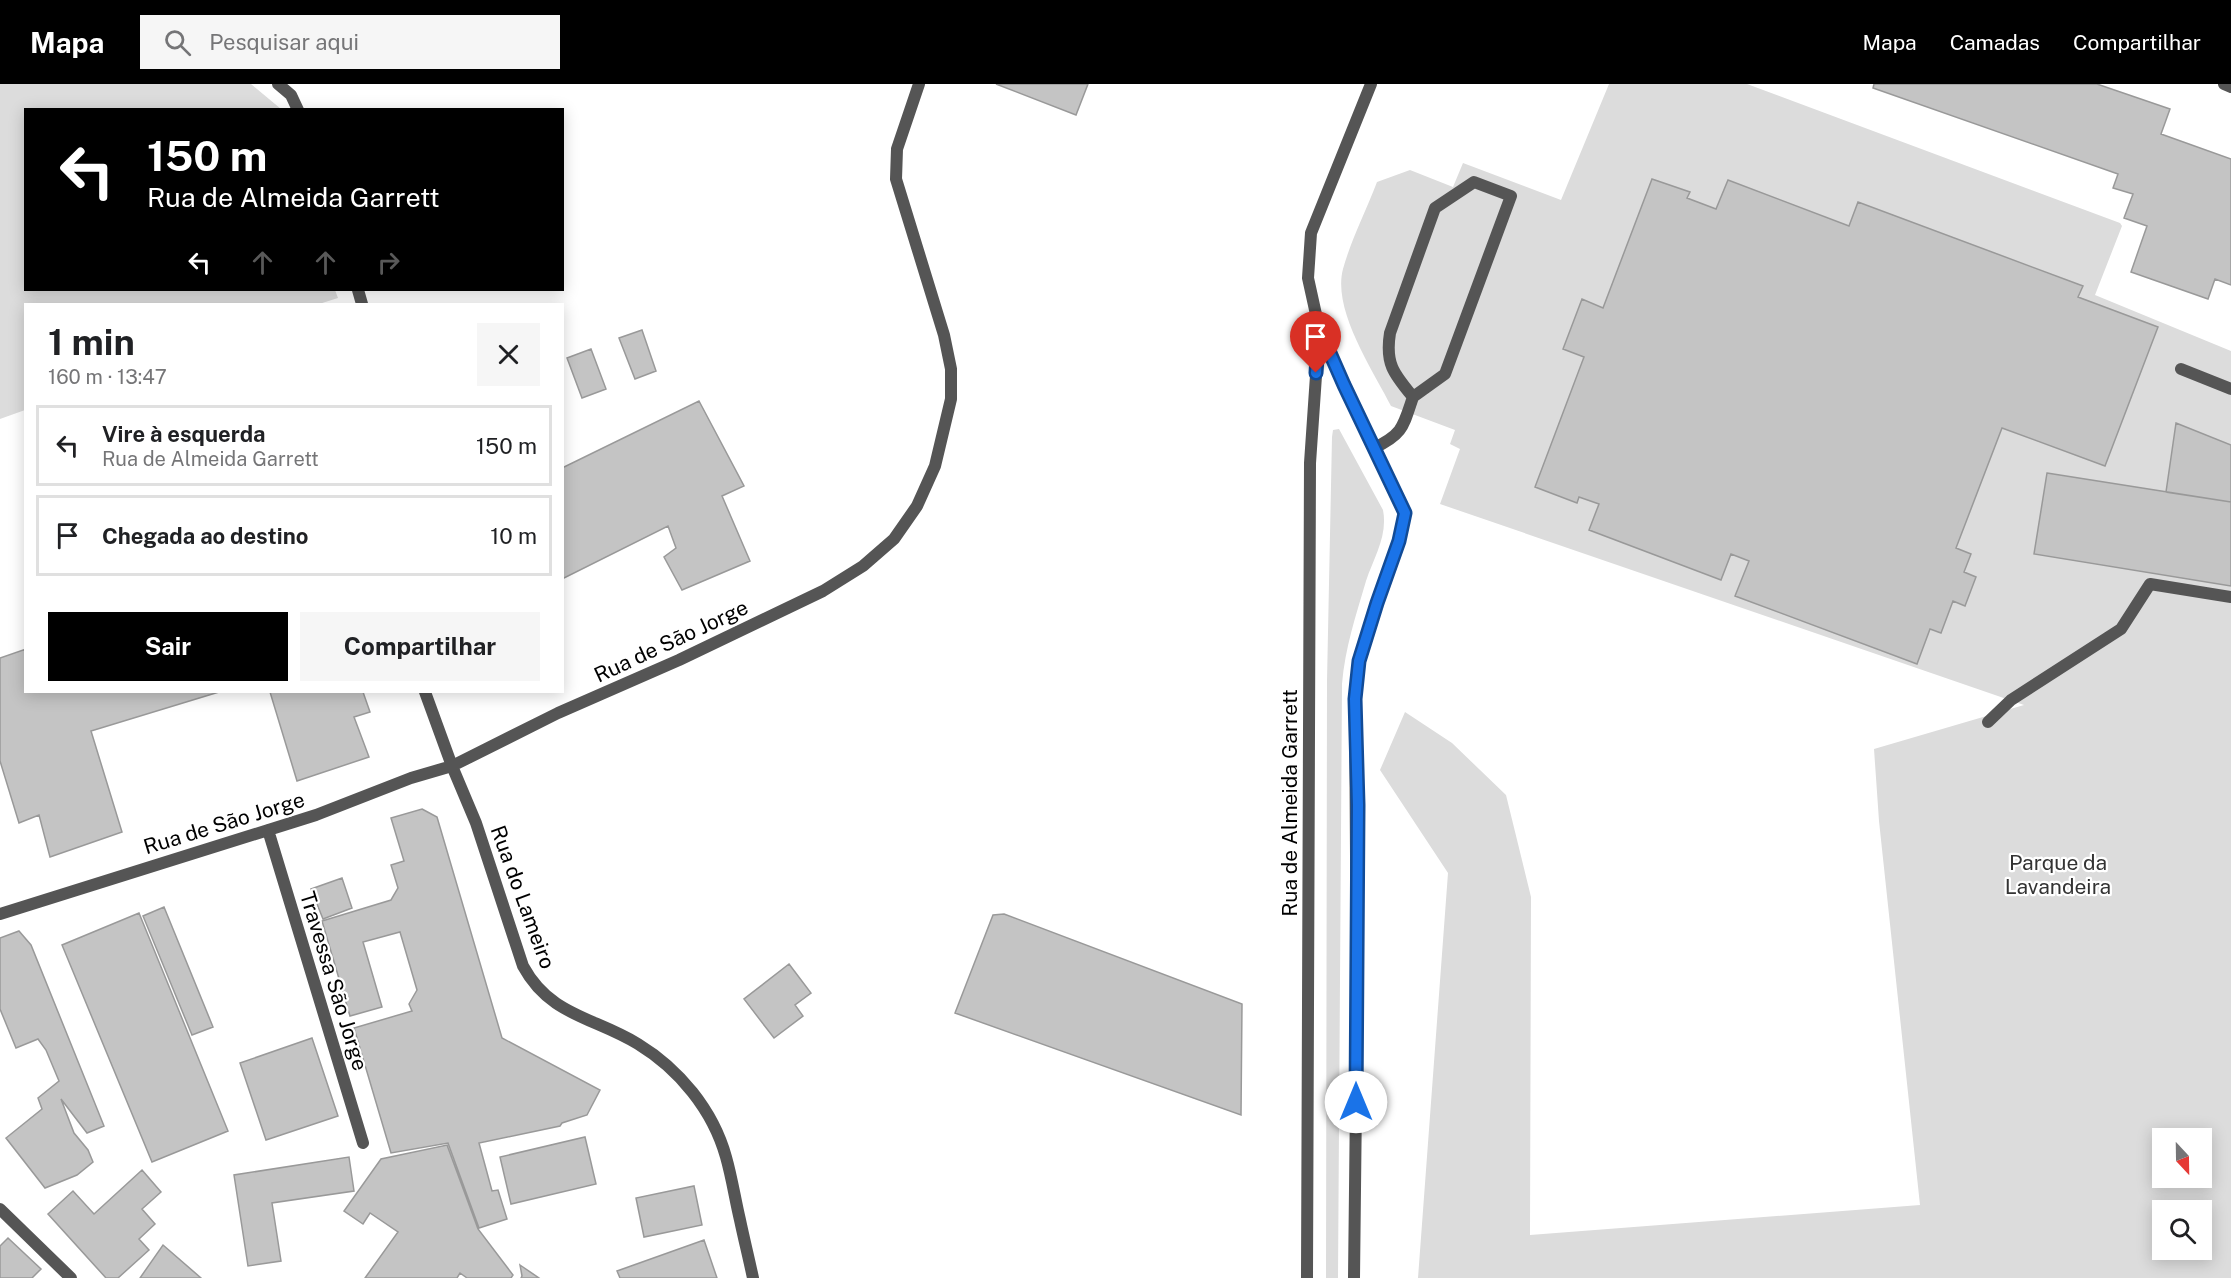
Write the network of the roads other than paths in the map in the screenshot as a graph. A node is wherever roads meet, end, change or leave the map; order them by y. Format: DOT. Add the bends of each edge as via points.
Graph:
graph roads {
  1 [pos="278,84"];
  2 [pos="919,84"];
  3 [pos="1371,84"];
  4 [pos="2224,84"];
  5 [pos="2231,87"];
  6 [pos="297,108"];
  7 [pos="1319,328"];
  8 [pos="2181,369"];
  9 [pos="2231,389"];
  10 [pos="1413,397"];
  11 [pos="1374,448"];
  12 [pos="2231,597"];
  13 [pos="425,693"];
  14 [pos="1988,722"];
  15 [pos="452,766"];
  16 [pos="268,830"];
  17 [pos="0,914"];
  18 [pos="363,1143"];
  19 [pos="0,1209"];
  20 [pos="70,1278"];
  21 [pos="753,1278"];
  22 [pos="1308,1278"];
  23 [pos="1354,1278"];
  1 -- 6 [label="street" via="291,95"];
  2 -- 15 [label="street, Rua de São Jorge" via="897,149 896,179 944,335 951,369 951,399 935,466 917,506 894,539 863,566 824,591"];
  3 -- 7 [label="street, Rua de Almeida Garrett" via="1311,233 1308,278"];
  4 -- 5 [label="street"];
  7 -- 11 [label="street, Rua de Almeida Garrett"];
  7 -- 22 [label="street, Rua de Almeida Garrett" via="1310,464"];
  8 -- 9 [label="street"];
  10 -- 10 [label="street" via="1445,374 1511,196 1474,183 1435,208 1389,333 1387,349 1396,377"];
  10 -- 11 [label="street" via="1400,432"];
  11 -- 23 [label="street, Rua de Almeida Garrett" via="1405,513 1359,661 1355,699"];
  12 -- 14 [label="street" via="2150,584 2121,629 2011,700"];
  13 -- 15 [label="street, Rua do Lameiro"];
  15 -- 16 [label="street, Rua de São Jorge"];
  15 -- 21 [label="street, Rua do Lameiro" via="532,982 563,1008 637,1044 669,1066 690,1088 712,1123 726,1155"];
  16 -- 17 [label="street, Rua de São Jorge"];
  16 -- 18 [label="street, Travessa São Jorge"];
  19 -- 20 [label="street"];
}
